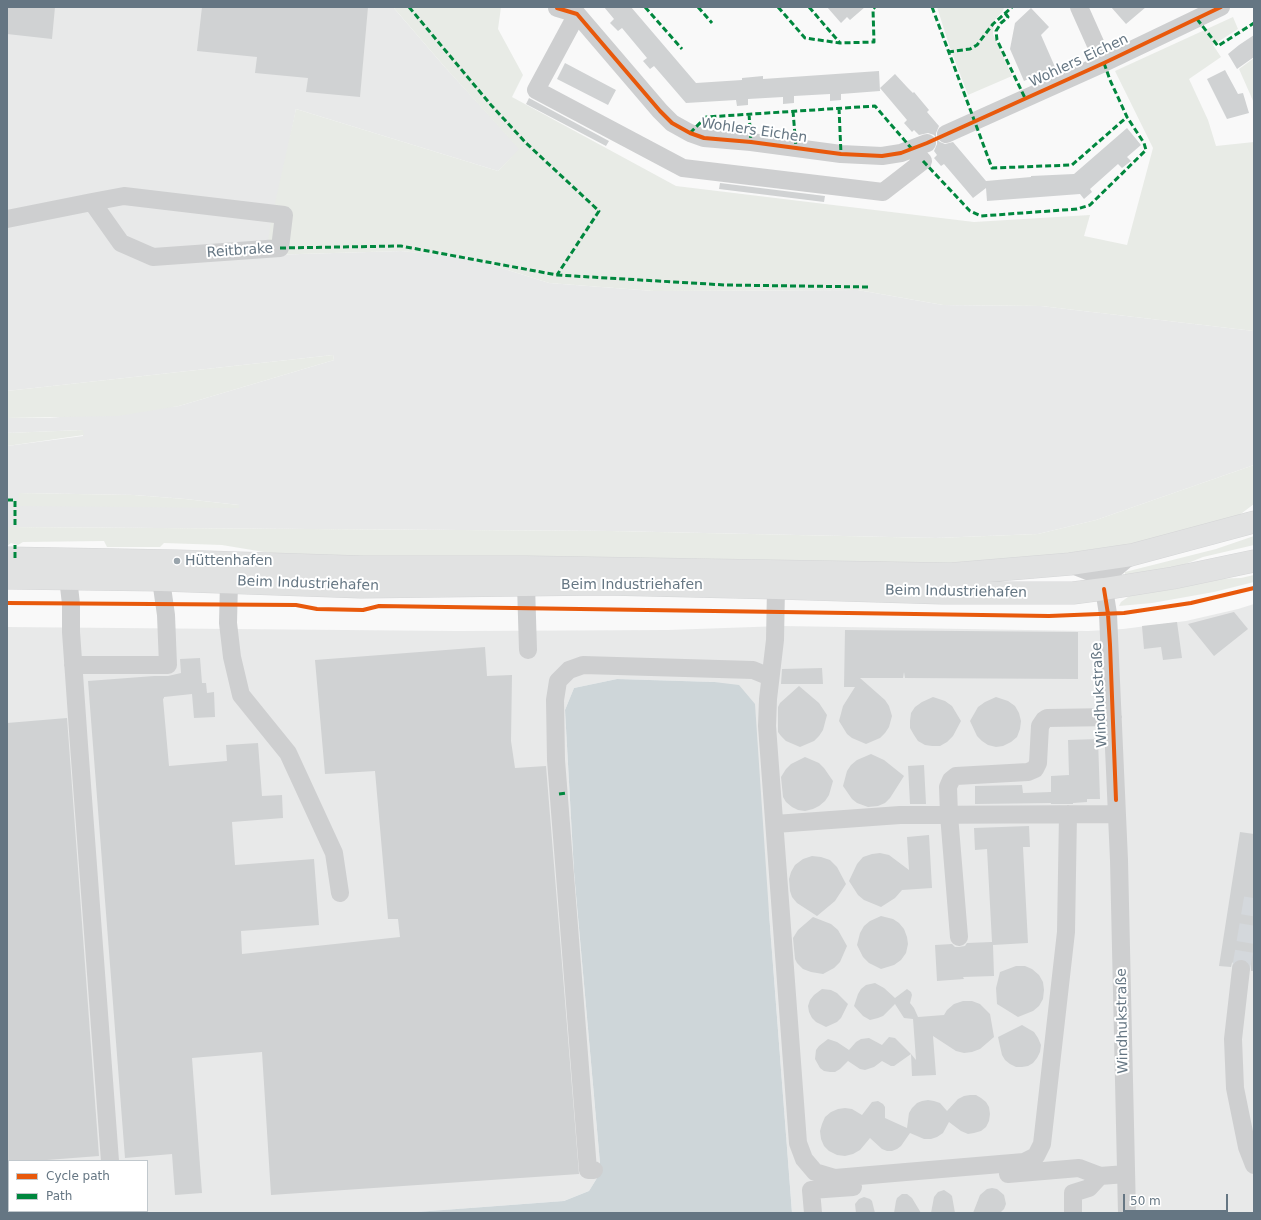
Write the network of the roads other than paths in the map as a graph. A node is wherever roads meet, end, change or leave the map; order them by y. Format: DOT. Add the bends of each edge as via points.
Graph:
graph roads {
  1 [pos="1079,7"];
  2 [pos="1221,7"];
  3 [pos="557,8"];
  4 [pos="577,14"];
  5 [pos="1104,63"];
  6 [pos="946,134"];
  7 [pos="92,202"];
  8 [pos="7,219"];
  9 [pos="1250,521"];
  10 [pos="1131,555"];
  11 [pos="7,558"];
  12 [pos="1254,561"];
  13 [pos="1070,564"];
  14 [pos="7,578"];
  15 [pos="68,578"];
  16 [pos="161,580"];
  17 [pos="229,582"];
  18 [pos="526,585"];
  19 [pos="776,588"];
  20 [pos="1104,590"];
  21 [pos="528,650"];
  22 [pos="73,665"];
  23 [pos="770,677"];
  24 [pos="1113,717"];
  25 [pos="1068,814"];
  26 [pos="1117,814"];
  27 [pos="949,815"];
  28 [pos="775,824"];
  29 [pos="340,893"];
  30 [pos="959,937"];
  31 [pos="1241,969"];
  32 [pos="110,1160"];
  33 [pos="1254,1165"];
  34 [pos="594,1170"];
  35 [pos="1126,1174"];
  36 [pos="1100,1176"];
  37 [pos="813,1213"];
  38 [pos="1073,1213"];
  39 [pos="1127,1213"];
  1 -- 5 [label="street"];
  2 -- 5 [label="street, Wohlers Eichen"];
  3 -- 4 [label="street"];
  4 -- 4 [label="street, Wohlers Eichen" via="660,112 672,123 690,133 704,138 841,154 882,156 919,146 923,161 883,192 683,168 536,90"];
  5 -- 6 [label="street, Wohlers Eichen"];
  7 -- 7 [label="street, Reitbrake" via="124,196 284,215 280,248 153,257 121,243"];
  7 -- 8 [label="street, Reitbrake"];
  9 -- 10 [label="main road, Beim Industriehafen"];
  10 -- 13 [label="main road, Beim Industriehafen"];
  10 -- 20 [label="street" via="1112,571"];
  11 -- 13 [label="main road, Beim Industriehafen" via="363,567 535,567 951,574"];
  12 -- 20 [label="main road, Beim Industriehafen"];
  13 -- 20 [label="street, Windhukstraße" via="1093,573"];
  14 -- 15 [label="main road, Beim Industriehafen"];
  15 -- 16 [label="main road, Beim Industriehafen"];
  15 -- 22 [label="street"];
  16 -- 17 [label="main road, Beim Industriehafen"];
  16 -- 22 [label="street" via="166,615 168,665"];
  17 -- 18 [label="main road, Beim Industriehafen" via="361,587"];
  17 -- 29 [label="street" via="228,623 232,657 241,695 288,753 334,853"];
  18 -- 19 [label="main road, Beim Industriehafen"];
  18 -- 21 [label="street"];
  19 -- 20 [label="main road, Beim Industriehafen" via="1010,594"];
  19 -- 23 [label="street" via="775,640"];
  20 -- 24 [label="street, Windhukstraße" via="1108,614"];
  22 -- 32 [label="street"];
  23 -- 28 [label="street" via="767,726"];
  23 -- 34 [label="street" via="753,670 583,665 569,670 558,681 555,700 556,760 588,1170"];
  24 -- 26 [label="street, Windhukstraße"];
  24 -- 27 [label="street" via="1044,720 1040,726 1038,763 1034,769 1028,772 953,777 949,783"];
  25 -- 26 [label="street"];
  25 -- 27 [label="street"];
  25 -- 28 [label="street" via="1066,932 1042,1144 1036,1156 1024,1162 835,1178 815,1172 804,1159 798,1143"];
  26 -- 35 [label="street, Windhukstraße"];
  27 -- 28 [label="street" via="900,815"];
  27 -- 30 [label="street"];
  31 -- 33 [label="street" via="1233,1039 1235,1088 1247,1147"];
  35 -- 36 [label="street"];
  35 -- 39 [label="street, Windhukstraße"];
  36 -- 37 [label="street" via="1079,1168 811,1190"];
  36 -- 38 [label="street" via="1089,1188 1073,1193"];
}
